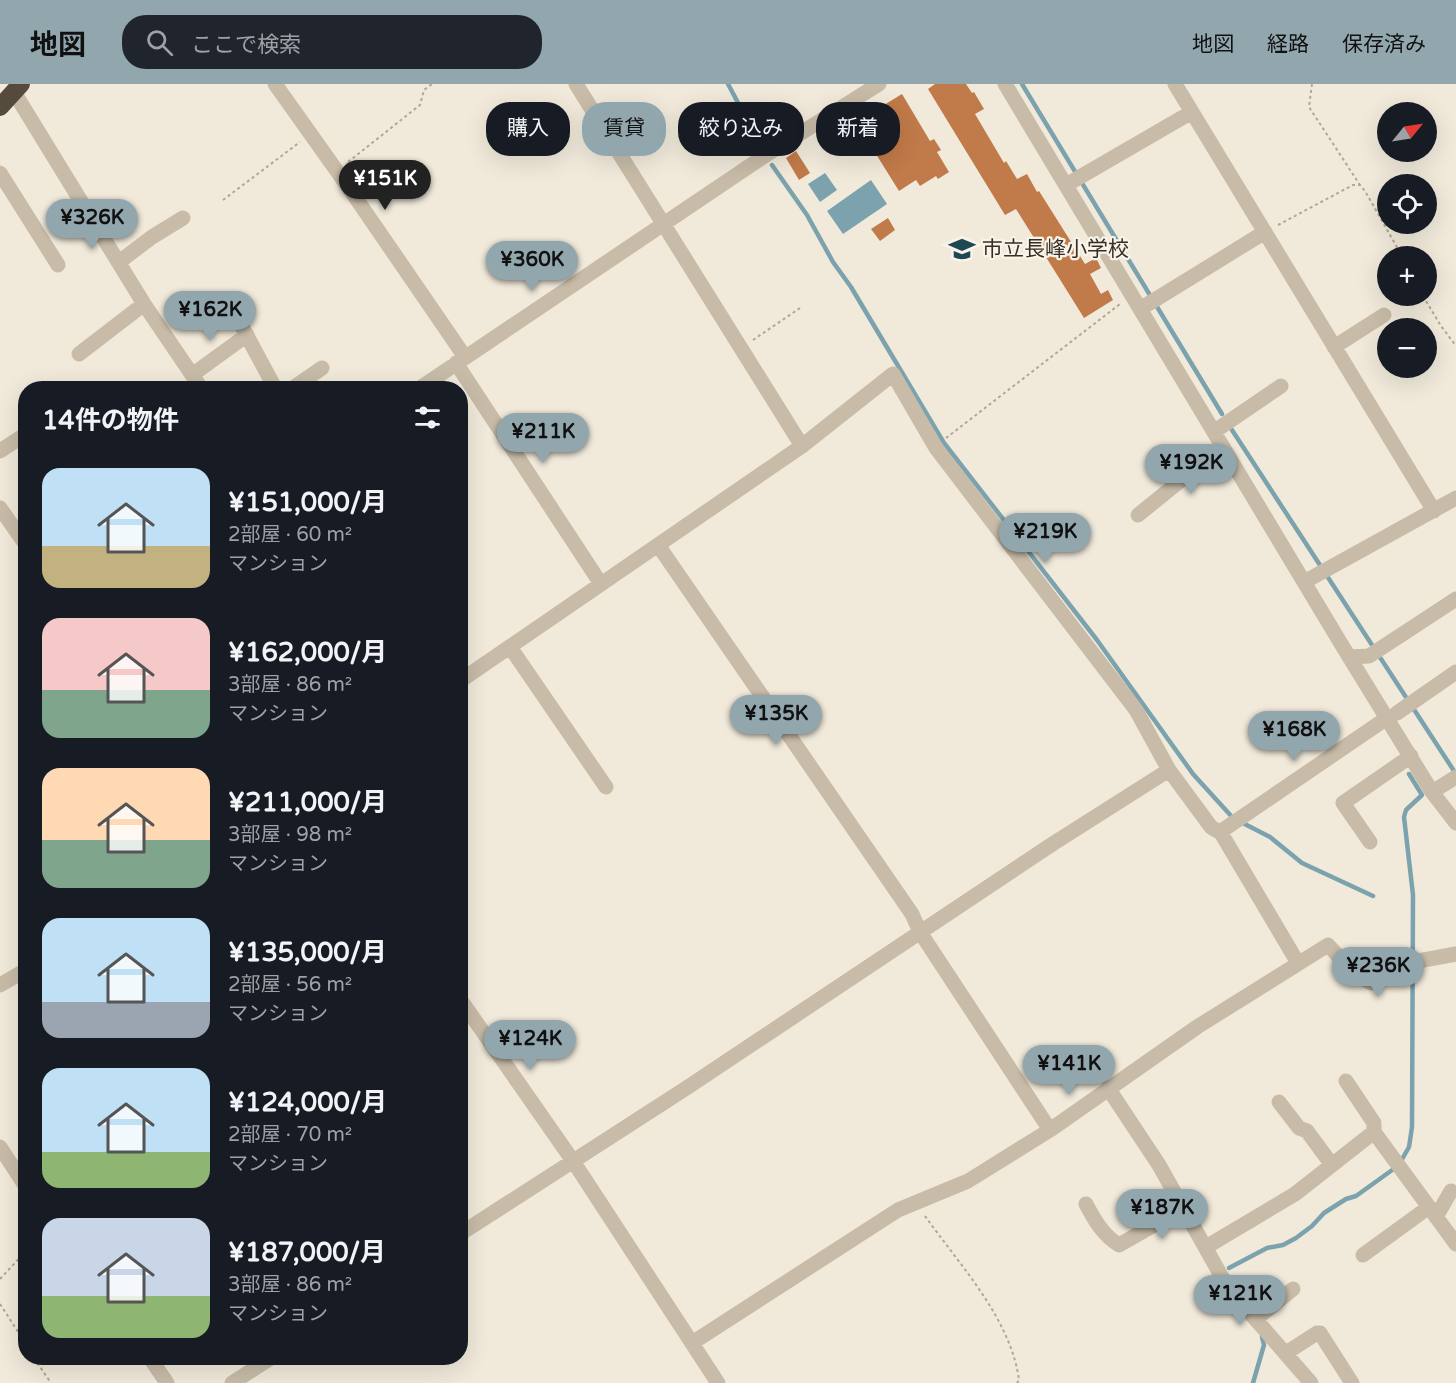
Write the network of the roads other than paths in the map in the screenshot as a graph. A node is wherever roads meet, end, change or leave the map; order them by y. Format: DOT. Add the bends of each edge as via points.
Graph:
graph roads {
  1 [pos="275,84"];
  2 [pos="576,84"];
  3 [pos="879,84"];
  4 [pos="1005,84"];
  5 [pos="1175,84"];
  6 [pos="17,88"];
  7 [pos="0,107"];
  8 [pos="1192,112"];
  9 [pos="0,174"];
  10 [pos="1066,185"];
  11 [pos="183,219"];
  12 [pos="663,224"];
  13 [pos="1265,232"];
  14 [pos="118,262"];
  15 [pos="58,265"];
  16 [pos="144,304"];
  17 [pos="1140,309"];
  18 [pos="1384,315"];
  19 [pos="239,321"];
  20 [pos="247,335"];
  21 [pos="1334,346"];
  22 [pos="79,354"];
  23 [pos="460,360"];
  24 [pos="322,368"];
  25 [pos="192,375"];
  26 [pos="196,381"];
  27 [pos="270,381"];
  28 [pos="303,381"];
  29 [pos="430,381"];
  30 [pos="1281,386"];
  31 [pos="1215,431"];
  32 [pos="18,439"];
  33 [pos="802,446"];
  34 [pos="1224,448"];
  35 [pos="0,451"];
  36 [pos="1456,498"];
  37 [pos="0,508"];
  38 [pos="1434,511"];
  39 [pos="1138,515"];
  40 [pos="18,533"];
  41 [pos="658,545"];
  42 [pos="1304,582"];
  43 [pos="602,584"];
  44 [pos="1456,599"];
  45 [pos="510,647"];
  46 [pos="1350,657"];
  47 [pos="1456,672"];
  48 [pos="468,676"];
  49 [pos="1392,716"];
  50 [pos="1411,756"];
  51 [pos="1169,770"];
  52 [pos="1456,777"];
  53 [pos="606,787"];
  54 [pos="1432,792"];
  55 [pos="1456,823"];
  56 [pos="1220,832"];
  57 [pos="1370,842"];
  58 [pos="920,932"];
  59 [pos="1456,954"];
  60 [pos="1298,963"];
  61 [pos="18,974"];
  62 [pos="2,981"];
  63 [pos="468,1010"];
  64 [pos="1346,1081"];
  65 [pos="1108,1088"];
  66 [pos="1279,1102"];
  67 [pos="1050,1130"];
  68 [pos="1374,1132"];
  69 [pos="0,1147"];
  70 [pos="573,1161"];
  71 [pos="1332,1165"];
  72 [pos="18,1175"];
  73 [pos="1451,1191"];
  74 [pos="1086,1204"];
  75 [pos="1184,1208"];
  76 [pos="1433,1212"];
  77 [pos="468,1229"];
  78 [pos="1456,1244"];
  79 [pos="1206,1247"];
  80 [pos="1364,1255"];
  81 [pos="1293,1289"];
  82 [pos="1256,1319"];
  83 [pos="692,1343"];
  84 [pos="1286,1353"];
  85 [pos="155,1365"];
  86 [pos="260,1365"];
  87 [pos="167,1383"];
  88 [pos="232,1383"];
  89 [pos="718,1383"];
  90 [pos="1311,1383"];
  91 [pos="1352,1383"];
  1 -- 23 [label="street" via="337,171"];
  2 -- 12 [label="street"];
  3 -- 12 [label="street"];
  4 -- 10 [label="street"];
  5 -- 8 [label="street"];
  6 -- 7 [label="highway"];
  6 -- 14 [label="street"];
  8 -- 10 [label="street"];
  8 -- 13 [label="street"];
  9 -- 15 [label="street"];
  10 -- 17 [label="street"];
  11 -- 14 [label="street"];
  12 -- 23 [label="street"];
  12 -- 33 [label="street"];
  13 -- 17 [label="street"];
  13 -- 21 [label="street"];
  14 -- 16 [label="street"];
  16 -- 22 [label="street"];
  16 -- 25 [label="street"];
  17 -- 31 [label="street"];
  18 -- 21 [label="street"];
  19 -- 20 [label="street"];
  20 -- 25 [label="street"];
  20 -- 27 [label="street"];
  21 -- 38 [label="street"];
  23 -- 29 [label="street"];
  23 -- 43 [label="street"];
  24 -- 28 [label="street"];
  25 -- 26 [label="street"];
  30 -- 31 [label="street"];
  31 -- 34 [label="street"];
  32 -- 35 [label="street"];
  33 -- 41 [label="street"];
  33 -- 51 [label="street" via="893,374 936,448 1136,711"];
  34 -- 39 [label="street"];
  34 -- 42 [label="street"];
  36 -- 38 [label="street"];
  37 -- 40 [label="street"];
  38 -- 42 [label="street"];
  41 -- 43 [label="street"];
  41 -- 58 [label="street" via="912,914"];
  42 -- 46 [label="street"];
  43 -- 45 [label="street"];
  44 -- 46 [label="street" via="1369,656"];
  45 -- 48 [label="street"];
  45 -- 53 [label="street"];
  46 -- 49 [label="street"];
  47 -- 49 [label="street"];
  49 -- 50 [label="street"];
  49 -- 56 [label="street"];
  50 -- 54 [label="street"];
  50 -- 57 [label="street" via="1343,802"];
  51 -- 56 [label="street" via="1210,827"];
  51 -- 58 [label="street"];
  52 -- 54 [label="street"];
  54 -- 55 [label="street"];
  56 -- 60 [label="street"];
  58 -- 67 [label="street"];
  58 -- 70 [label="street"];
  59 -- 60 [label="street" via="1407,963 1371,983 1355,974 1328,945"];
  60 -- 65 [label="street"];
  61 -- 62 [label="street"];
  63 -- 70 [label="street"];
  64 -- 68 [label="street" via="1374,1123"];
  65 -- 67 [label="street"];
  65 -- 75 [label="street"];
  66 -- 71 [label="street"];
  67 -- 83 [label="street" via="968,1181 898,1210"];
  68 -- 71 [label="street"];
  68 -- 76 [label="street"];
  69 -- 72 [label="street"];
  70 -- 77 [label="street"];
  70 -- 83 [label="street"];
  71 -- 79 [label="street" via="1295,1194"];
  73 -- 76 [label="street"];
  74 -- 75 [label="street" via="1099,1227 1119,1245"];
  75 -- 79 [label="street"];
  76 -- 78 [label="street"];
  76 -- 80 [label="street"];
  79 -- 82 [label="street" via="1223,1279"];
  81 -- 82 [label="street"];
  82 -- 84 [label="street"];
  83 -- 89 [label="street"];
  84 -- 90 [label="street"];
  84 -- 91 [label="street" via="1320,1333"];
  85 -- 87 [label="street"];
  86 -- 88 [label="street"];
}
